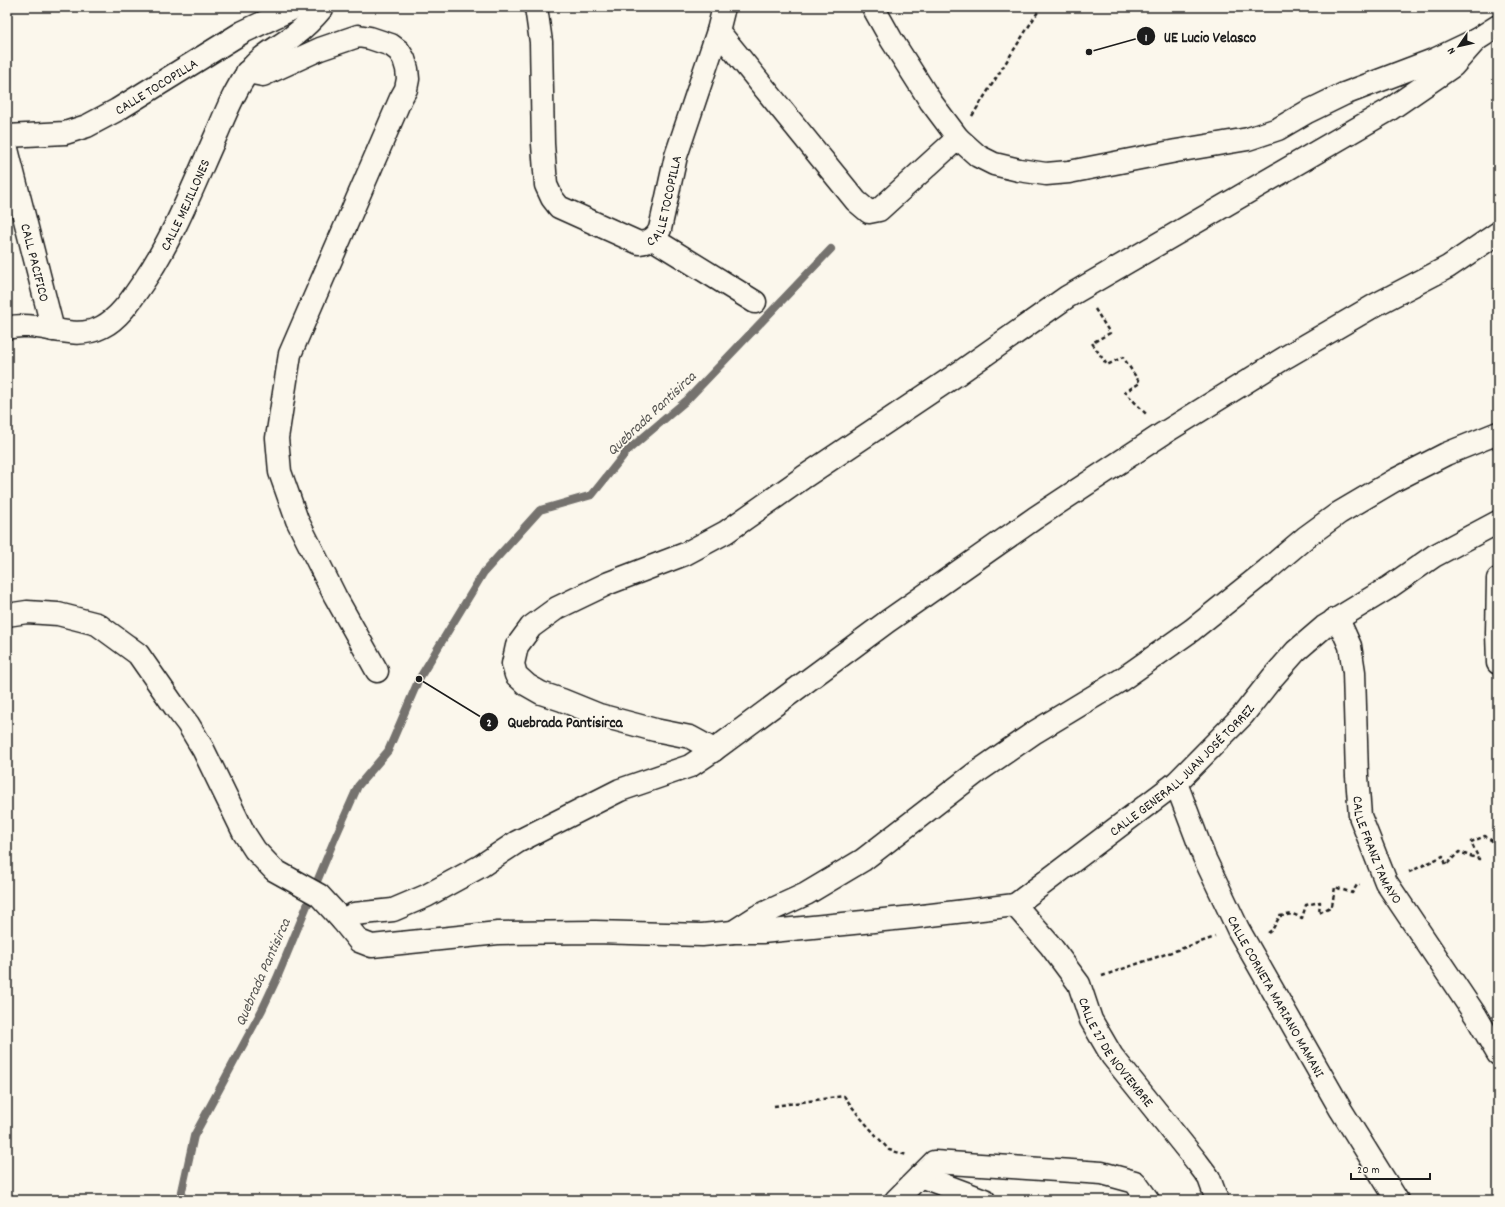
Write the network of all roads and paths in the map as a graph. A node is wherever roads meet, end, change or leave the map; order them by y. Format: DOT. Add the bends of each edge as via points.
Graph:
graph roads {
  1 [pos="296,7"];
  2 [pos="323,7"];
  3 [pos="536,7"];
  4 [pos="724,7"];
  5 [pos="873,7"];
  6 [pos="1042,7"];
  7 [pos="1498,26"];
  8 [pos="718,31"];
  9 [pos="1476,40"];
  10 [pos="247,72"];
  11 [pos="7,136"];
  12 [pos="958,138"];
  13 [pos="7,149"];
  14 [pos="1498,233"];
  15 [pos="653,239"];
  16 [pos="755,302"];
  17 [pos="1094,307"];
  18 [pos="7,328"];
  19 [pos="53,330"];
  20 [pos="1164,433"];
  21 [pos="1498,433"];
  22 [pos="1498,522"];
  23 [pos="1498,579"];
  24 [pos="7,616"];
  25 [pos="1334,620"];
  26 [pos="1498,663"];
  27 [pos="377,671"];
  28 [pos="714,750"];
  29 [pos="1176,783"];
  30 [pos="1498,845"];
  31 [pos="1386,882"];
  32 [pos="1015,905"];
  33 [pos="342,920"];
  34 [pos="1238,929"];
  35 [pos="734,932"];
  36 [pos="1079,984"];
  37 [pos="1498,1054"];
  38 [pos="774,1106"];
  39 [pos="927,1169"];
  40 [pos="896,1200"];
  41 [pos="984,1200"];
  42 [pos="1148,1200"];
  43 [pos="1217,1200"];
  44 [pos="1397,1200"];
  1 -- 11 [label="street, CALLE TOCOPILLA" via="243,32 87,126 65,133"];
  2 -- 10 [label="street, CALLE MEJILLONES" via="303,28 256,62"];
  3 -- 15 [label="street, CALLE TOCOPILLA" via="541,42 546,185 552,198 559,207 640,243"];
  4 -- 8 [label="street, CALLE TOCOPILLA"];
  5 -- 12 [label="street" via="931,102"];
  6 -- 12 [label="path"];
  7 -- 9 [label="street"];
  8 -- 12 [label="street" via="856,201 868,212 879,210"];
  8 -- 15 [label="street, CALLE TOCOPILLA" via="676,156 660,229"];
  9 -- 12 [label="street" via="1436,59 1344,94 1278,129 1248,139 1046,174 994,164 978,156"];
  9 -- 28 [label="street" via="1453,66 1388,110 1067,297 726,532 685,554 609,583 557,608 531,627 517,646 513,664 516,675 541,693 599,715 690,737"];
  10 -- 19 [label="street, CALLE MEJILLONES" via="172,231 132,299 115,318 98,329 82,333"];
  10 -- 27 [label="street" via="263,75 320,49 358,36 391,45 399,51 407,69 406,89 290,354 277,438 280,472 297,520 335,596"];
  13 -- 19 [label="street, CALL PACIFICO"];
  14 -- 20 [label="street" via="1448,267 1377,304 1286,357"];
  15 -- 16 [label="street"];
  17 -- 20 [label="path" via="1110,333 1092,343 1107,365 1122,357 1140,384 1125,392"];
  18 -- 19 [label="street, CALLE MEJILLONES" via="29,325"];
  20 -- 28 [label="street" via="1035,518 888,621"];
  21 -- 35 [label="street" via="1446,454 1339,513 1192,630 1121,680 1035,732 864,860 806,894 758,916"];
  22 -- 25 [label="street, CALLE GENERALL JUAN JOSÉ TORREZ" via="1434,556 1388,588"];
  23 -- 26 [label="street"];
  24 -- 33 [label="street" via="27,612 58,614 96,624 138,654 203,749 255,850 274,870 319,895"];
  25 -- 29 [label="street, CALLE GENERALL JUAN JOSÉ TORREZ" via="1296,651 1243,715"];
  25 -- 31 [label="street, CALLE FRANZ TAMAYO" via="1341,626 1350,646 1354,672 1360,816"];
  28 -- 33 [label="street" via="690,766 613,793 517,842 481,866 426,896 393,910 354,914"];
  29 -- 32 [label="street, CALLE GENERALL JUAN JOSÉ TORREZ"];
  29 -- 34 [label="street, CALLE CORNETA MARIANO MAMANI" via="1204,857"];
  30 -- 31 [label="path" via="1484,836 1471,842 1479,859 1459,852 1446,866 1443,856"];
  31 -- 34 [label="path" via="1357,885 1352,892 1335,887 1332,906 1319,913 1320,902 1306,905 1302,918 1293,914 1280,916 1272,930 1267,933 1261,933 1251,921"];
  31 -- 37 [label="street, CALLE FRANZ TAMAYO" via="1476,1016"];
  32 -- 35 [label="street" via="762,932"];
  32 -- 36 [label="street, CALLE 27 DE NOVIEMBRE" via="1050,945"];
  33 -- 35 [label="street" via="359,942 372,946 498,933 702,935"];
  34 -- 36 [label="path"];
  34 -- 44 [label="street, CALLE CORNETA MARIANO MAMANI" via="1341,1110"];
  36 -- 43 [label="street, CALLE 27 DE NOVIEMBRE" via="1091,1020 1112,1056 1209,1178"];
  38 -- 39 [label="path" via="844,1096 889,1150"];
  39 -- 40 [label="street"];
  39 -- 41 [label="street"];
  39 -- 42 [label="street" via="1102,1173 1135,1182"];
}
